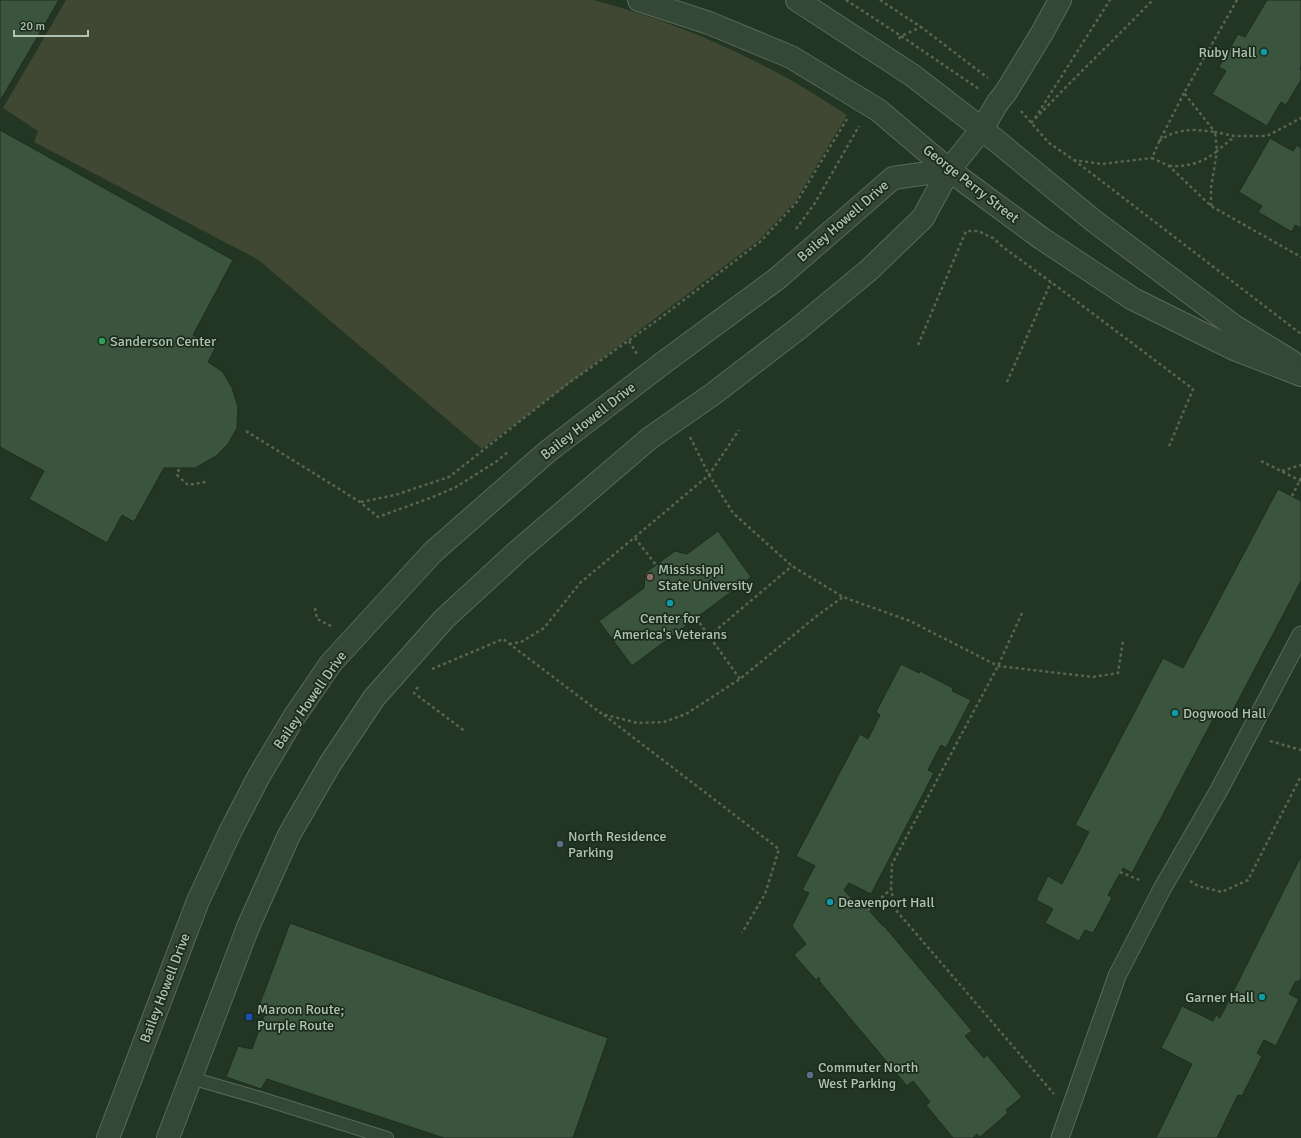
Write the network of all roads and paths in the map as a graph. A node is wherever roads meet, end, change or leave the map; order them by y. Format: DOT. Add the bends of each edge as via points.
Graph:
graph roads {
  1 [pos="639,0"];
  2 [pos="797,0"];
  3 [pos="846,0"];
  4 [pos="880,0"];
  5 [pos="1060,0"];
  6 [pos="1110,0"];
  7 [pos="1152,0"];
  8 [pos="1236,0"];
  9 [pos="921,27"];
  10 [pos="901,36"];
  11 [pos="913,44"];
  12 [pos="893,62"];
  13 [pos="1184,93"];
  14 [pos="1002,97"];
  15 [pos="864,102"];
  16 [pos="1301,118"];
  17 [pos="1032,123"];
  18 [pos="982,128"];
  19 [pos="1216,132"];
  20 [pos="1234,136"];
  21 [pos="1159,142"];
  22 [pos="1217,151"];
  23 [pos="1152,158"];
  24 [pos="1074,160"];
  25 [pos="1169,166"];
  26 [pos="950,170"];
  27 [pos="1211,206"];
  28 [pos="791,235"];
  29 [pos="1301,257"];
  30 [pos="1051,282"];
  31 [pos="1301,334"];
  32 [pos="629,341"];
  33 [pos="918,345"];
  34 [pos="632,359"];
  35 [pos="1301,367"];
  36 [pos="1301,375"];
  37 [pos="1007,382"];
  38 [pos="679,418"];
  39 [pos="740,430"];
  40 [pos="246,431"];
  41 [pos="514,447"];
  42 [pos="1168,449"];
  43 [pos="1261,461"];
  44 [pos="1301,465"];
  45 [pos="179,469"];
  46 [pos="1281,471"];
  47 [pos="709,475"];
  48 [pos="1301,480"];
  49 [pos="206,482"];
  50 [pos="1292,496"];
  51 [pos="360,502"];
  52 [pos="635,538"];
  53 [pos="656,565"];
  54 [pos="792,566"];
  55 [pos="843,597"];
  56 [pos="1022,613"];
  57 [pos="696,618"];
  58 [pos="1301,635"];
  59 [pos="709,636"];
  60 [pos="1124,641"];
  61 [pos="509,644"];
  62 [pos="998,666"];
  63 [pos="431,670"];
  64 [pos="740,679"];
  65 [pos="422,681"];
  66 [pos="602,714"];
  67 [pos="466,732"];
  68 [pos="1248,734"];
  69 [pos="1301,750"];
  70 [pos="1301,776"];
  71 [pos="1172,870"];
  72 [pos="891,888"];
  73 [pos="868,910"];
  74 [pos="742,933"];
  75 [pos="191,1078"];
  76 [pos="1069,1112"];
  77 [pos="108,1138"];
  78 [pos="168,1138"];
  79 [pos="387,1138"];
  80 [pos="1060,1138"];
  1 -- 15 [label="street, George Perry Street" via="709,23 791,57"];
  2 -- 12 [label="street"];
  3 -- 10 [label="path"];
  4 -- 9 [label="path"];
  5 -- 14 [label="street"];
  6 -- 17 [label="path"];
  7 -- 17 [label="path"];
  8 -- 13 [label="path"];
  9 -- 10 [label="path"];
  9 -- 14 [label="path"];
  10 -- 11 [label="path"];
  10 -- 12 [label="path"];
  11 -- 12 [label="path"];
  11 -- 14 [label="path"];
  12 -- 18 [label="street"];
  13 -- 19 [label="path"];
  13 -- 21 [label="path"];
  14 -- 18 [label="street"];
  15 -- 26 [label="street, George Perry Street" via="878,110"];
  15 -- 28 [label="path" via="853,138 815,203"];
  15 -- 32 [label="path" via="796,203 761,241"];
  16 -- 20 [label="path" via="1267,136"];
  17 -- 24 [label="path" via="1049,143"];
  18 -- 26 [label="street"];
  18 -- 35 [label="street" via="1094,221 1228,321"];
  19 -- 20 [label="path"];
  19 -- 21 [label="path" via="1187,130 1169,134"];
  19 -- 22 [label="path"];
  20 -- 22 [label="path"];
  21 -- 23 [label="path"];
  22 -- 25 [label="path" via="1197,163 1181,167"];
  22 -- 27 [label="path"];
  23 -- 24 [label="path" via="1102,164"];
  23 -- 25 [label="path"];
  24 -- 31 [label="path"];
  25 -- 27 [label="path"];
  26 -- 36 [label="street, George Perry Street" via="1041,238 1133,299 1234,349"];
  26 -- 38 [label="street" via="923,218 869,270 799,328"];
  26 -- 77 [label="street, Bailey Howell Drive" via="893,178 778,278 547,452 432,552 331,663 294,717 259,776 198,900"];
  27 -- 29 [label="path"];
  30 -- 33 [label="path" via="992,238 978,231 966,231"];
  30 -- 37 [label="path"];
  30 -- 42 [label="path" via="1193,390"];
  32 -- 34 [label="path" via="638,354"];
  32 -- 51 [label="path" via="566,385 450,477 395,495"];
  38 -- 47 [label="path" via="695,444"];
  38 -- 75 [label="street" via="650,438 519,550 444,619 374,698 330,764 289,835 248,927"];
  39 -- 47 [label="path"];
  40 -- 51 [label="path"];
  41 -- 51 [label="path" via="456,487 378,517"];
  43 -- 46 [label="path"];
  44 -- 46 [label="path"];
  45 -- 49 [label="path" via="177,475 188,485"];
  46 -- 48 [label="path"];
  47 -- 52 [label="path"];
  47 -- 54 [label="path" via="733,512"];
  48 -- 50 [label="path"];
  52 -- 53 [label="path"];
  52 -- 61 [label="path" via="580,583 544,628 521,642"];
  54 -- 55 [label="path"];
  54 -- 59 [label="path"];
  55 -- 62 [label="path" via="910,621"];
  55 -- 64 [label="path"];
  56 -- 62 [label="path"];
  57 -- 59 [label="path"];
  58 -- 68 [label="street"];
  59 -- 64 [label="path"];
  60 -- 62 [label="path" via="1118,673 1093,677"];
  61 -- 63 [label="path" via="503,639"];
  61 -- 66 [label="path"];
  62 -- 72 [label="path" via="892,864"];
  64 -- 66 [label="path" via="686,714 664,722 638,723"];
  65 -- 67 [label="path" via="414,692"];
  66 -- 74 [label="path" via="779,849 765,894"];
  68 -- 69 [label="path"];
  68 -- 71 [label="street" via="1219,790"];
  70 -- 71 [label="path" via="1248,880 1222,892 1198,886"];
  71 -- 76 [label="street" via="1117,976"];
  72 -- 73 [label="path"];
  72 -- 76 [label="path" via="895,909"];
  75 -- 78 [label="street"];
  75 -- 79 [label="lane"];
  76 -- 80 [label="street"];
}
